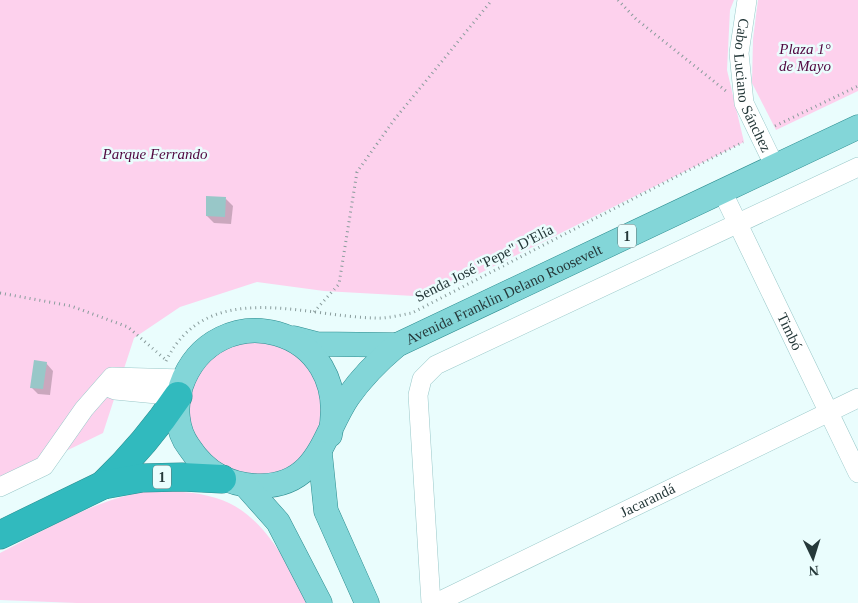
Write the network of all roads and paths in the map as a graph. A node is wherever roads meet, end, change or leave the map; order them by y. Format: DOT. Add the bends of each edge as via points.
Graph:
graph roads {
  1 [pos="492,0"];
  2 [pos="618,0"];
  3 [pos="747,0"];
  4 [pos="858,86"];
  5 [pos="744,103"];
  6 [pos="858,127"];
  7 [pos="758,135"];
  8 [pos="774,167"];
  9 [pos="858,167"];
  10 [pos="722,191"];
  11 [pos="738,224"];
  12 [pos="0,293"];
  13 [pos="314,312"];
  14 [pos="277,333"];
  15 [pos="397,345"];
  16 [pos="172,378"];
  17 [pos="104,386"];
  18 [pos="858,398"];
  19 [pos="828,412"];
  20 [pos="325,444"];
  21 [pos="858,473"];
  22 [pos="234,483"];
  23 [pos="103,485"];
  24 [pos="0,487"];
  25 [pos="0,535"];
  26 [pos="320,603"];
  27 [pos="367,603"];
  28 [pos="431,603"];
  29 [pos="436,603"];
  1 -- 13 [label="path" via="394,120 357,172 340,284"];
  2 -- 5 [label="path" via="636,19"];
  3 -- 5 [label="street, Cabo Luciano Sánchez" via="740,53"];
  4 -- 7 [label="path, Senda José \"Pepe\" D'Elía"];
  5 -- 7 [label="street, Cabo Luciano Sánchez"];
  6 -- 8 [label="main road, Avenida Franklin Delano Roosevelt / 1"];
  7 -- 8 [label="street, Cabo Luciano Sánchez"];
  7 -- 13 [label="path, Senda José \"Pepe\" D'Elía" via="412,313 376,318"];
  8 -- 10 [label="main road, Avenida Franklin Delano Roosevelt / 1"];
  9 -- 11 [label="street"];
  10 -- 11 [label="street, Timbó"];
  10 -- 15 [label="main road, Avenida Franklin Delano Roosevelt / 1"];
  11 -- 19 [label="street, Timbó"];
  11 -- 28 [label="street" via="436,365 422,379 418,395"];
  12 -- 16 [label="path" via="71,306 128,327"];
  13 -- 16 [label="path, Senda José \"Pepe\" D'Elía" via="270,307 231,309 202,322 180,337"];
  14 -- 15 [label="main road, 1" via="317,344"];
  14 -- 16 [label="main road, 1" via="250,330 225,336 203,350 186,371"];
  14 -- 20 [label="main road, 1" via="297,342 326,373 334,414"];
  15 -- 20 [label="main road, 1" via="371,367 352,392"];
  16 -- 17 [label="street" via="115,390"];
  16 -- 17 [label="street" via="112,377"];
  16 -- 22 [label="main road" via="184,441 200,463"];
  16 -- 23 [label="highway, 1" via="156,428"];
  17 -- 24 [label="street" via="58,443 44,466"];
  18 -- 19 [label="street, Jacarandá"];
  19 -- 21 [label="street, Timbó"];
  19 -- 29 [label="street, Jacarandá"];
  20 -- 22 [label="main road, 1" via="306,468 288,480 267,486"];
  20 -- 27 [label="main road" via="326,511"];
  22 -- 23 [label="highway, 1" via="182,476 142,478"];
  22 -- 26 [label="main road" via="278,522"];
  23 -- 25 [label="highway, 1"];
}
